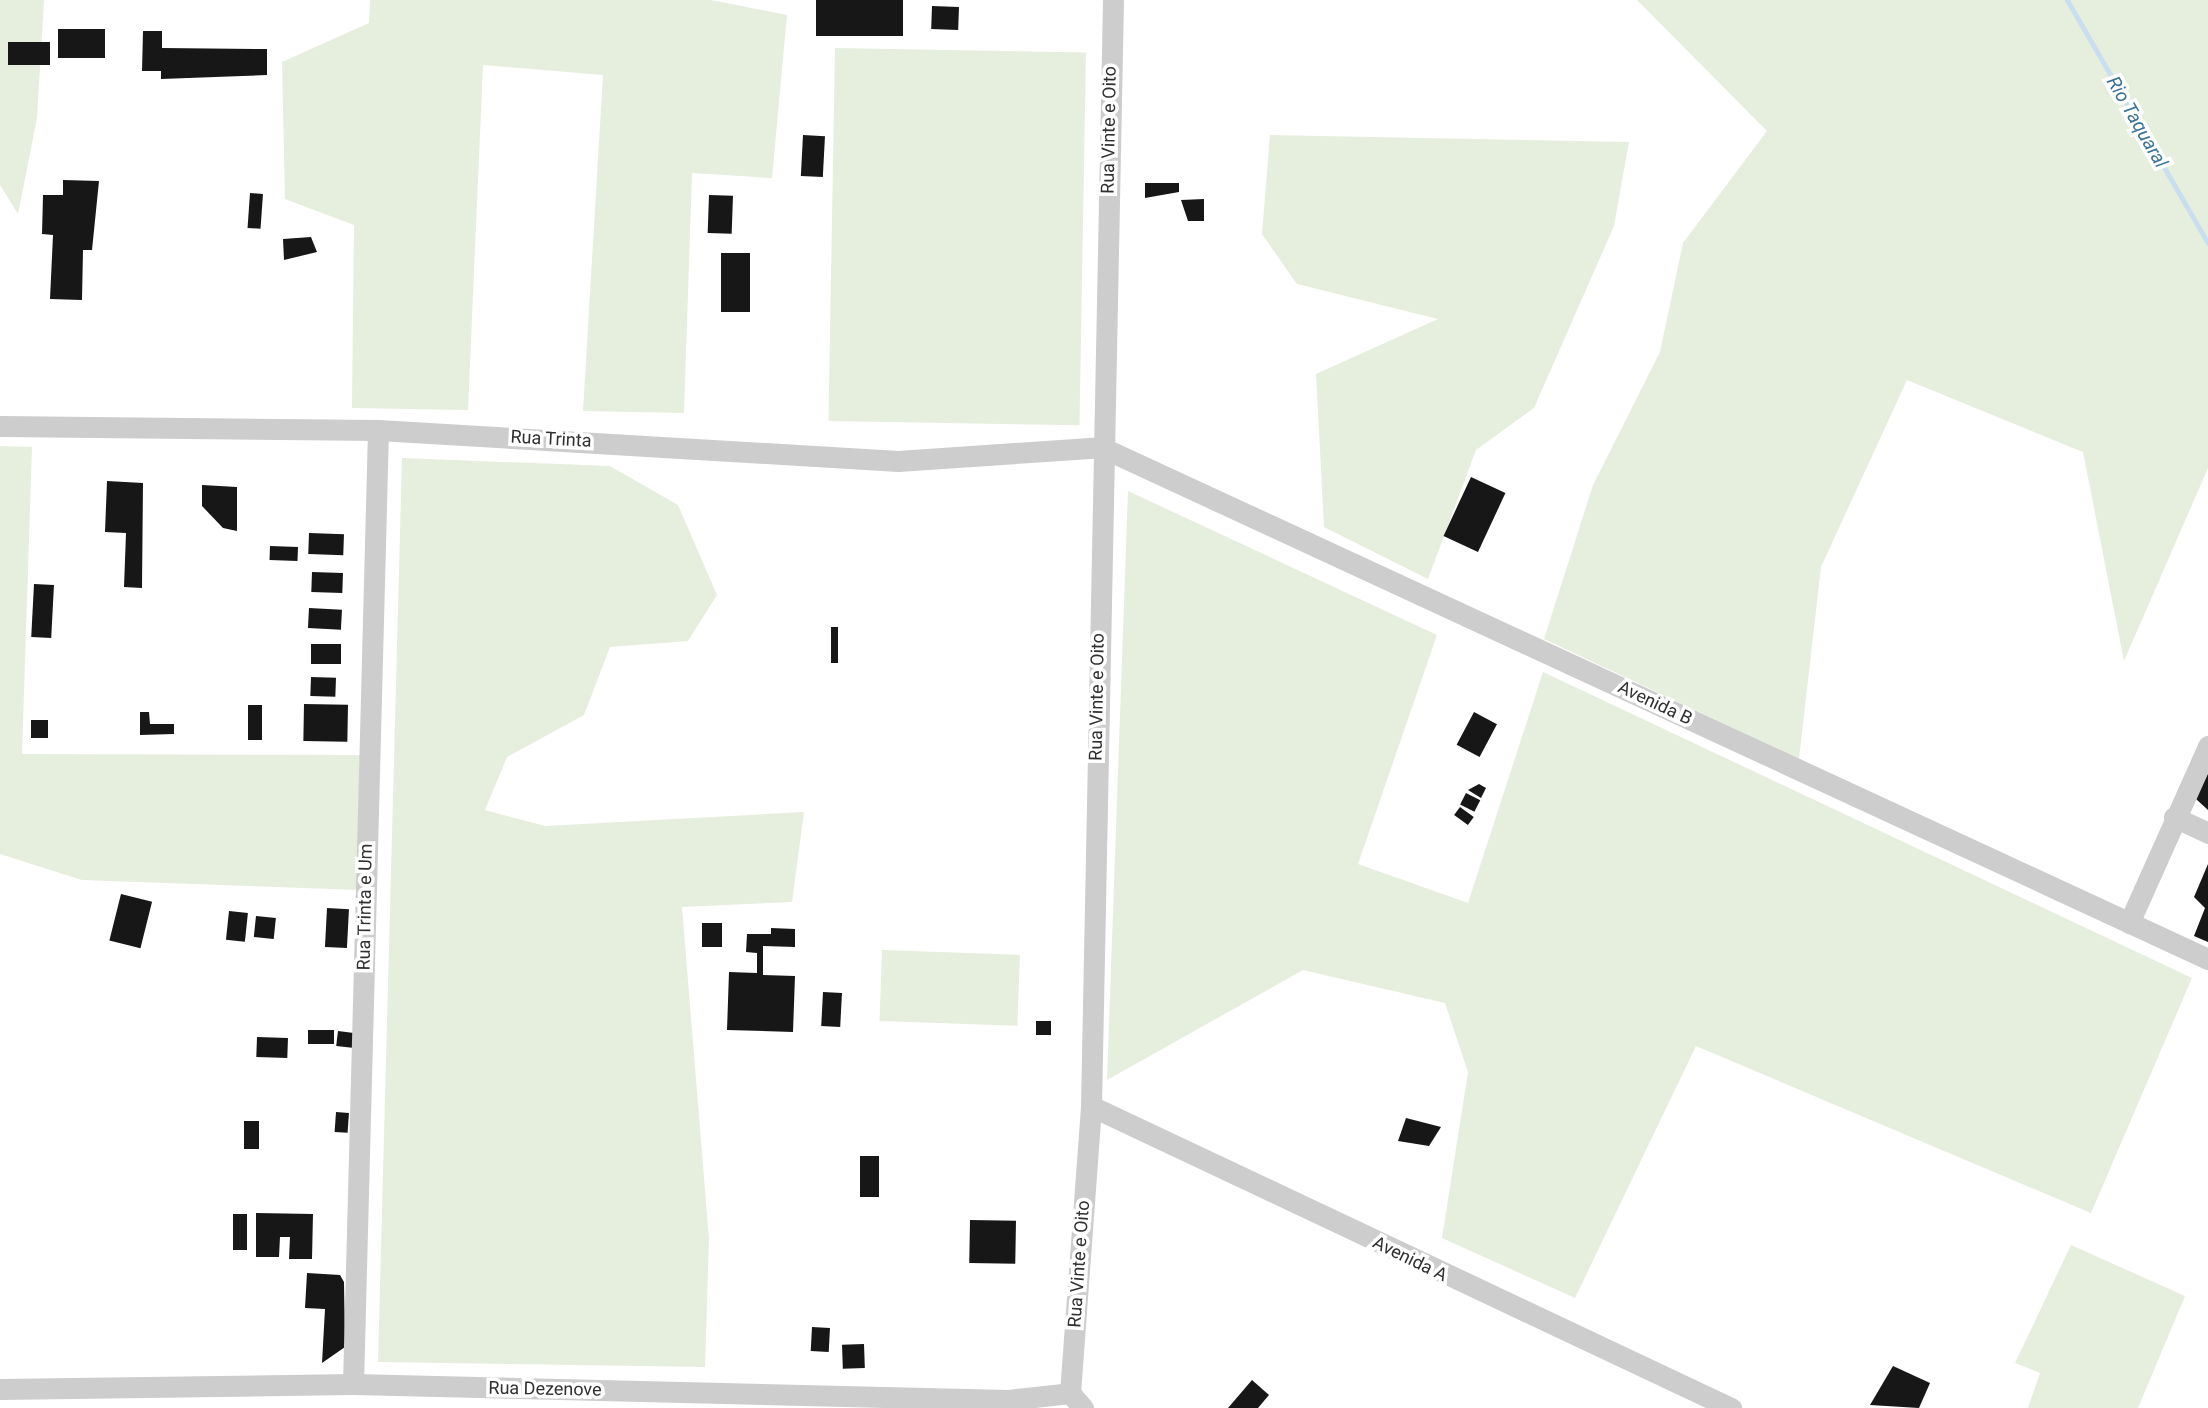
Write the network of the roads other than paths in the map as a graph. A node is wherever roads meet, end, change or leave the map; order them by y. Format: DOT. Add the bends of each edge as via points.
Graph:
graph roads {
  1 [pos="1113,0"];
  2 [pos="0,426"];
  3 [pos="378,430"];
  4 [pos="1101,447"];
  5 [pos="2208,746"];
  6 [pos="2174,817"];
  7 [pos="2208,833"];
  8 [pos="2129,923"];
  9 [pos="2208,959"];
  10 [pos="1091,1106"];
  11 [pos="353,1384"];
  12 [pos="0,1389"];
  13 [pos="1077,1401"];
  14 [pos="1731,1408"];
  1 -- 4 [label="street, Rua Vinte e Oito"];
  2 -- 3 [label="street, Rua Trinta"];
  3 -- 4 [label="street, Rua Trinta" via="898,461"];
  3 -- 11 [label="street, Rua Trinta e Um"];
  4 -- 8 [label="street, Avenida B"];
  4 -- 10 [label="street, Rua Vinte e Oito"];
  5 -- 6 [label="street"];
  6 -- 7 [label="street"];
  6 -- 8 [label="street"];
  8 -- 9 [label="street, Avenida B"];
  10 -- 13 [label="street, Rua Vinte e Oito"];
  10 -- 14 [label="street, Avenida A"];
  11 -- 12 [label="street, Rua Dezenove"];
  11 -- 13 [label="street, Rua Dezenove"];
}
